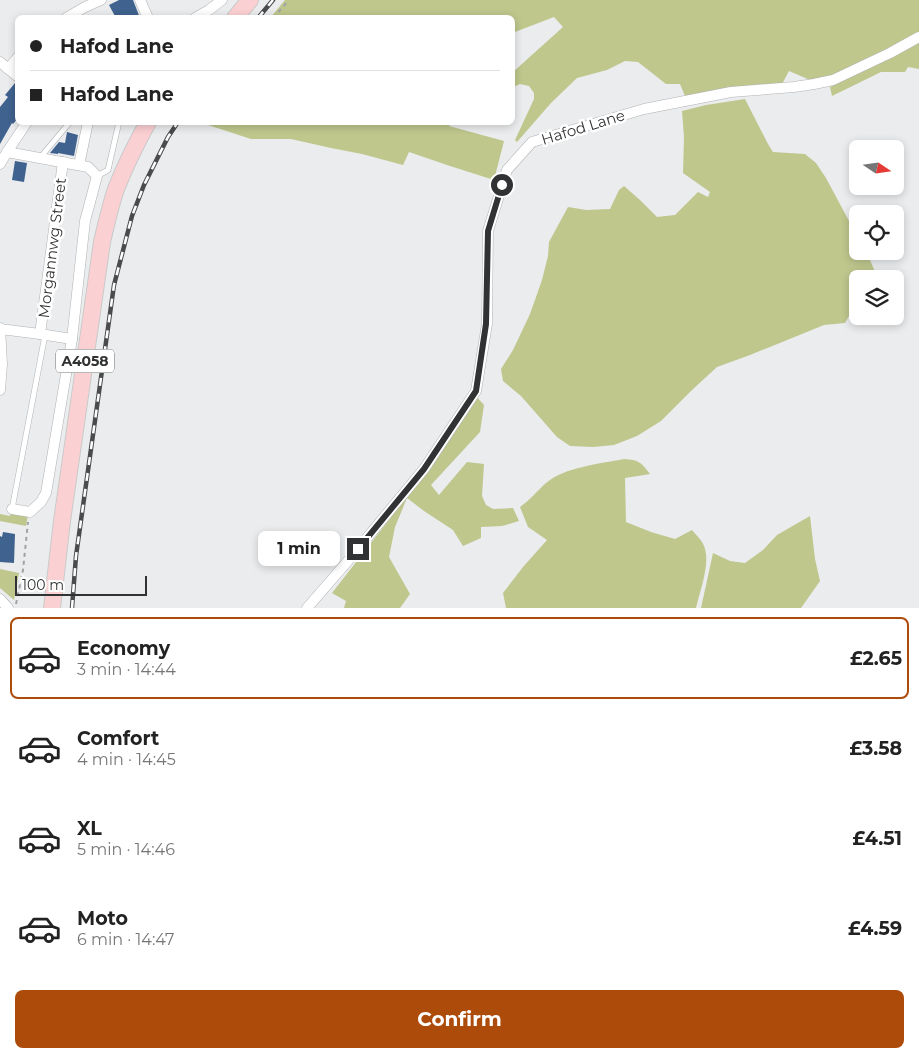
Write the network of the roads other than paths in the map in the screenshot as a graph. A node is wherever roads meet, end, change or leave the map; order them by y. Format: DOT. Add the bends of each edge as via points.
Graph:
graph roads {
  1 [pos="101,0"];
  2 [pos="140,0"];
  3 [pos="222,0"];
  4 [pos="250,0"];
  5 [pos="71,15"];
  6 [pos="147,15"];
  7 [pos="200,15"];
  8 [pos="237,15"];
  9 [pos="919,36"];
  10 [pos="15,61"];
  11 [pos="0,62"];
  12 [pos="8,69"];
  13 [pos="15,75"];
  14 [pos="25,125"];
  15 [pos="67,125"];
  16 [pos="87,125"];
  17 [pos="118,125"];
  18 [pos="146,125"];
  19 [pos="7,152"];
  20 [pos="41,158"];
  21 [pos="63,162"];
  22 [pos="0,164"];
  23 [pos="79,165"];
  24 [pos="97,176"];
  25 [pos="0,328"];
  26 [pos="42,334"];
  27 [pos="72,339"];
  28 [pos="0,390"];
  29 [pos="12,509"];
  30 [pos="0,599"];
  31 [pos="8,608"];
  32 [pos="52,608"];
  33 [pos="307,608"];
  1 -- 5 [label="street"];
  2 -- 6 [label="street"];
  3 -- 7 [label="street"];
  4 -- 8 [label="main road"];
  9 -- 33 [label="street, Hafod Lane" via="833,80 731,92 644,109 532,142 507,170 488,231 486,324 476,391 424,469"];
  10 -- 12 [label="street"];
  11 -- 12 [label="street"];
  12 -- 13 [label="street"];
  14 -- 19 [label="street"];
  15 -- 20 [label="lane"];
  16 -- 23 [label="street"];
  17 -- 24 [label="lane" via="108,170"];
  18 -- 32 [label="main road, A4058" via="116,191 102,242"];
  19 -- 20 [label="street"];
  19 -- 22 [label="street"];
  20 -- 21 [label="street"];
  21 -- 23 [label="street"];
  21 -- 26 [label="street, Morgannwg Street"];
  23 -- 24 [label="street" via="88,167"];
  24 -- 27 [label="street" via="85,221"];
  25 -- 26 [label="street"];
  25 -- 28 [label="street"];
  26 -- 27 [label="street"];
  26 -- 29 [label="lane"];
  27 -- 29 [label="street" via="46,493 30,512"];
  30 -- 31 [label="street"];
}
